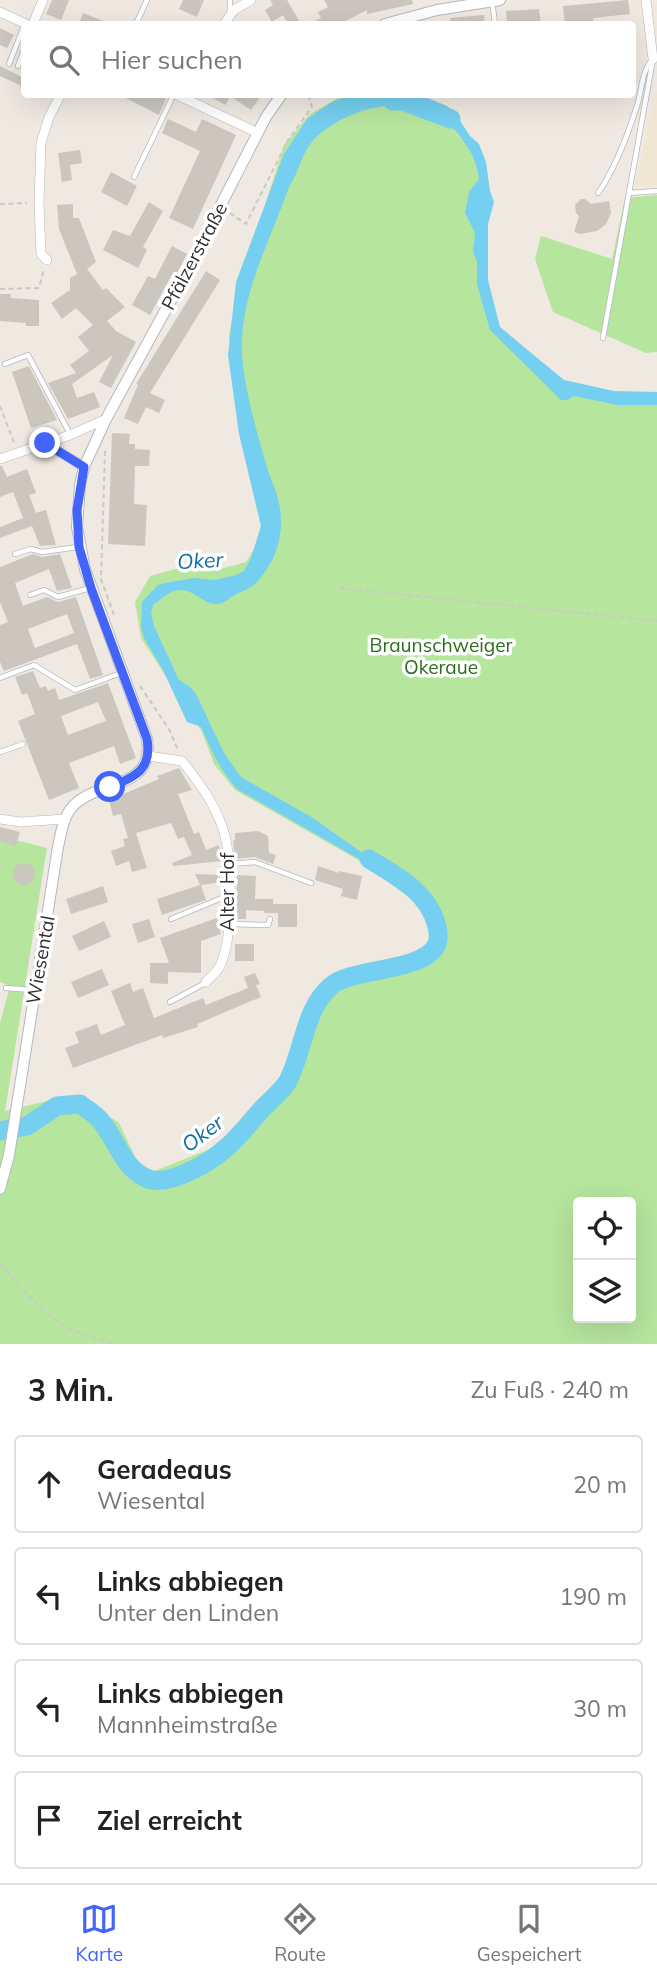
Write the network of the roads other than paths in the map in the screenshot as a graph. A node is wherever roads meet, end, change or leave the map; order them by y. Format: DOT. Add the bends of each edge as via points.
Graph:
graph roads {
  1 [pos="43,0"];
  2 [pos="147,0"];
  3 [pos="230,0"];
  4 [pos="251,0"];
  5 [pos="496,0"];
  6 [pos="646,0"];
  7 [pos="0,12"];
  8 [pos="34,21"];
  9 [pos="137,21"];
  10 [pos="227,21"];
  11 [pos="396,21"];
  12 [pos="495,21"];
  13 [pos="21,23"];
  14 [pos="21,35"];
  15 [pos="21,58"];
  16 [pos="655,61"];
  17 [pos="9,64"];
  18 [pos="18,66"];
  19 [pos="59,98"];
  20 [pos="177,98"];
  21 [pos="185,98"];
  22 [pos="280,98"];
  23 [pos="258,133"];
  24 [pos="134,177"];
  25 [pos="657,191"];
  26 [pos="598,193"];
  27 [pos="629,194"];
  28 [pos="47,260"];
  29 [pos="603,338"];
  30 [pos="5,364"];
  31 [pos="106,419"];
  32 [pos="70,435"];
  33 [pos="45,443"];
  34 [pos="0,459"];
  35 [pos="84,467"];
  36 [pos="79,547"];
  37 [pos="15,554"];
  38 [pos="91,588"];
  39 [pos="30,595"];
  40 [pos="122,673"];
  41 [pos="0,678"];
  42 [pos="23,744"];
  43 [pos="0,752"];
  44 [pos="148,756"];
  45 [pos="0,818"];
  46 [pos="65,820"];
  47 [pos="230,863"];
  48 [pos="311,883"];
  49 [pos="229,895"];
  50 [pos="171,919"];
  51 [pos="270,919"];
  52 [pos="228,924"];
  53 [pos="206,982"];
  54 [pos="6,989"];
  55 [pos="34,990"];
  56 [pos="170,1002"];
  57 [pos="0,1189"];
  1 -- 8 [label="street"];
  2 -- 9 [label="lane"];
  3 -- 10 [label="lane"];
  4 -- 10 [label="street" via="234,10"];
  5 -- 11 [label="street"];
  5 -- 12 [label="lane"];
  6 -- 16 [label="street"];
  7 -- 13 [label="street"];
  14 -- 17 [label="lane"];
  15 -- 18 [label="lane"];
  16 -- 26 [label="lane" via="647,65 636,107"];
  16 -- 27 [label="lane"];
  19 -- 28 [label="street" via="41,143 41,254"];
  20 -- 24 [label="lane"];
  21 -- 23 [label="street"];
  22 -- 23 [label="street, Pfälzerstraße"];
  23 -- 31 [label="street, Pfälzerstraße"];
  25 -- 27 [label="lane"];
  27 -- 29 [label="lane"];
  30 -- 32 [label="lane" via="28,355"];
  31 -- 32 [label="street"];
  31 -- 35 [label="street, Pfälzerstraße"];
  32 -- 33 [label="street"];
  33 -- 34 [label="street"];
  33 -- 35 [label="street"];
  35 -- 36 [label="street, Pfälzerstraße" via="77,510"];
  36 -- 37 [label="lane"];
  36 -- 38 [label="street, Pfälzerstraße"];
  38 -- 39 [label="lane" via="58,597 44,590"];
  38 -- 40 [label="street, Pfälzerstraße"];
  40 -- 41 [label="lane" via="75,690 34,665"];
  40 -- 44 [label="street, Pfälzerstraße" via="147,739"];
  42 -- 43 [label="lane"];
  44 -- 46 [label="street" via="138,773 79,802"];
  44 -- 47 [label="street, Alter Hof" via="182,761 199,783 217,814"];
  45 -- 46 [label="street"];
  46 -- 55 [label="street, Wiesental"];
  47 -- 48 [label="lane" via="256,862"];
  47 -- 49 [label="street, Alter Hof"];
  49 -- 50 [label="lane"];
  49 -- 52 [label="street, Alter Hof"];
  51 -- 52 [label="lane" via="268,925"];
  52 -- 53 [label="street, Alter Hof" via="221,964"];
  53 -- 56 [label="lane, Alter Hof"];
  54 -- 55 [label="lane"];
  55 -- 57 [label="street, Wiesental"];
}
